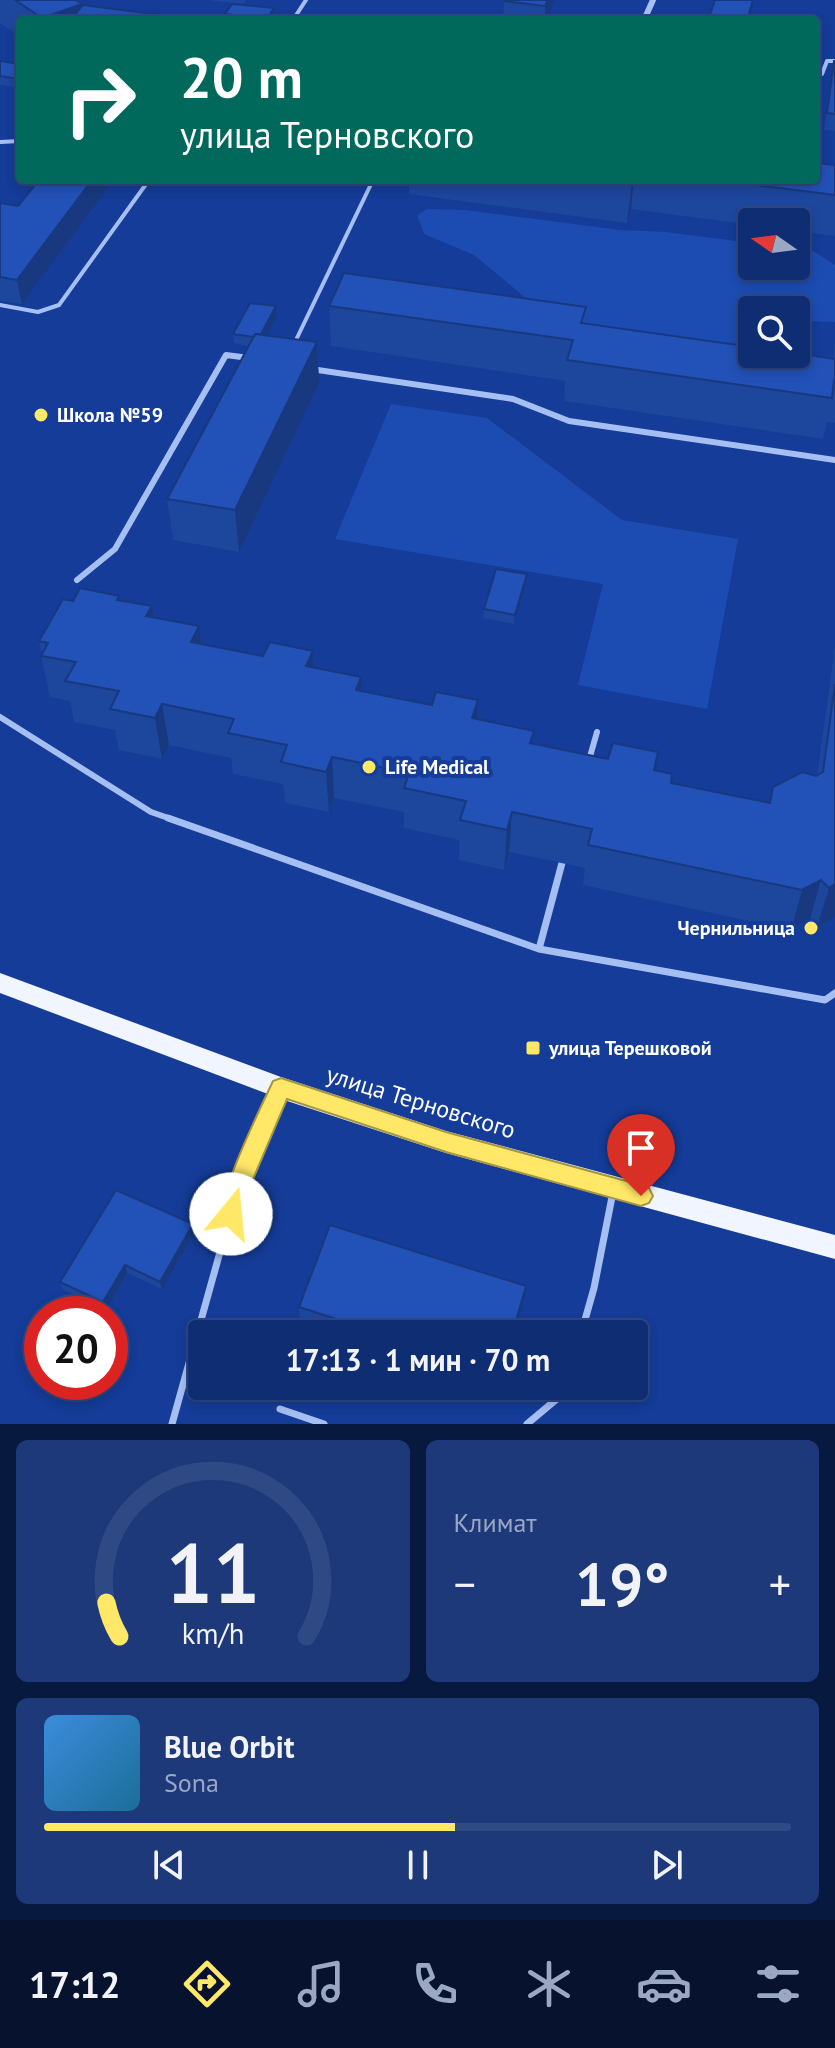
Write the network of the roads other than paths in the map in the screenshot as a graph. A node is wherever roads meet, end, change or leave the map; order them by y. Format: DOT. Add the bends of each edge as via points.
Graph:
graph roads {
  1 [pos="835,61"];
  2 [pos="820,74"];
  3 [pos="146,184"];
  4 [pos="371,184"];
  5 [pos="0,305"];
  6 [pos="305,350"];
  7 [pos="257,360"];
  8 [pos="313,360"];
  9 [pos="298,367"];
  10 [pos="321,370"];
  11 [pos="835,460"];
  12 [pos="77,580"];
  13 [pos="0,717"];
  14 [pos="597,732"];
  15 [pos="586,770"];
  16 [pos="562,863"];
  17 [pos="539,949"];
  18 [pos="0,983"];
  19 [pos="835,993"];
  20 [pos="281,1088"];
  21 [pos="613,1188"];
  22 [pos="835,1247"];
  23 [pos="585,1320"];
  24 [pos="556,1400"];
  25 [pos="280,1409"];
  26 [pos="172,1424"];
  27 [pos="324,1424"];
  28 [pos="527,1424"];
  1 -- 2 [label="lane" via="827,61"];
  3 -- 5 [label="lane" via="59,305 37,313"];
  4 -- 6 [label="lane" via="296,340"];
  7 -- 12 [label="lane" via="226,355 115,549"];
  8 -- 10 [label="lane"];
  9 -- 10 [label="lane"];
  10 -- 11 [label="lane" via="513,399 569,421"];
  13 -- 17 [label="lane" via="151,812"];
  14 -- 15 [label="lane"];
  16 -- 17 [label="lane"];
  17 -- 19 [label="lane" via="825,1000"];
  18 -- 20 [label="main road, улица Терновского"];
  20 -- 21 [label="main road, улица Терновского" via="446,1142"];
  20 -- 26 [label="lane" via="239,1184"];
  21 -- 22 [label="main road, улица Терновского"];
  21 -- 23 [label="lane"];
  24 -- 28 [label="lane"];
  25 -- 27 [label="lane"];
}
